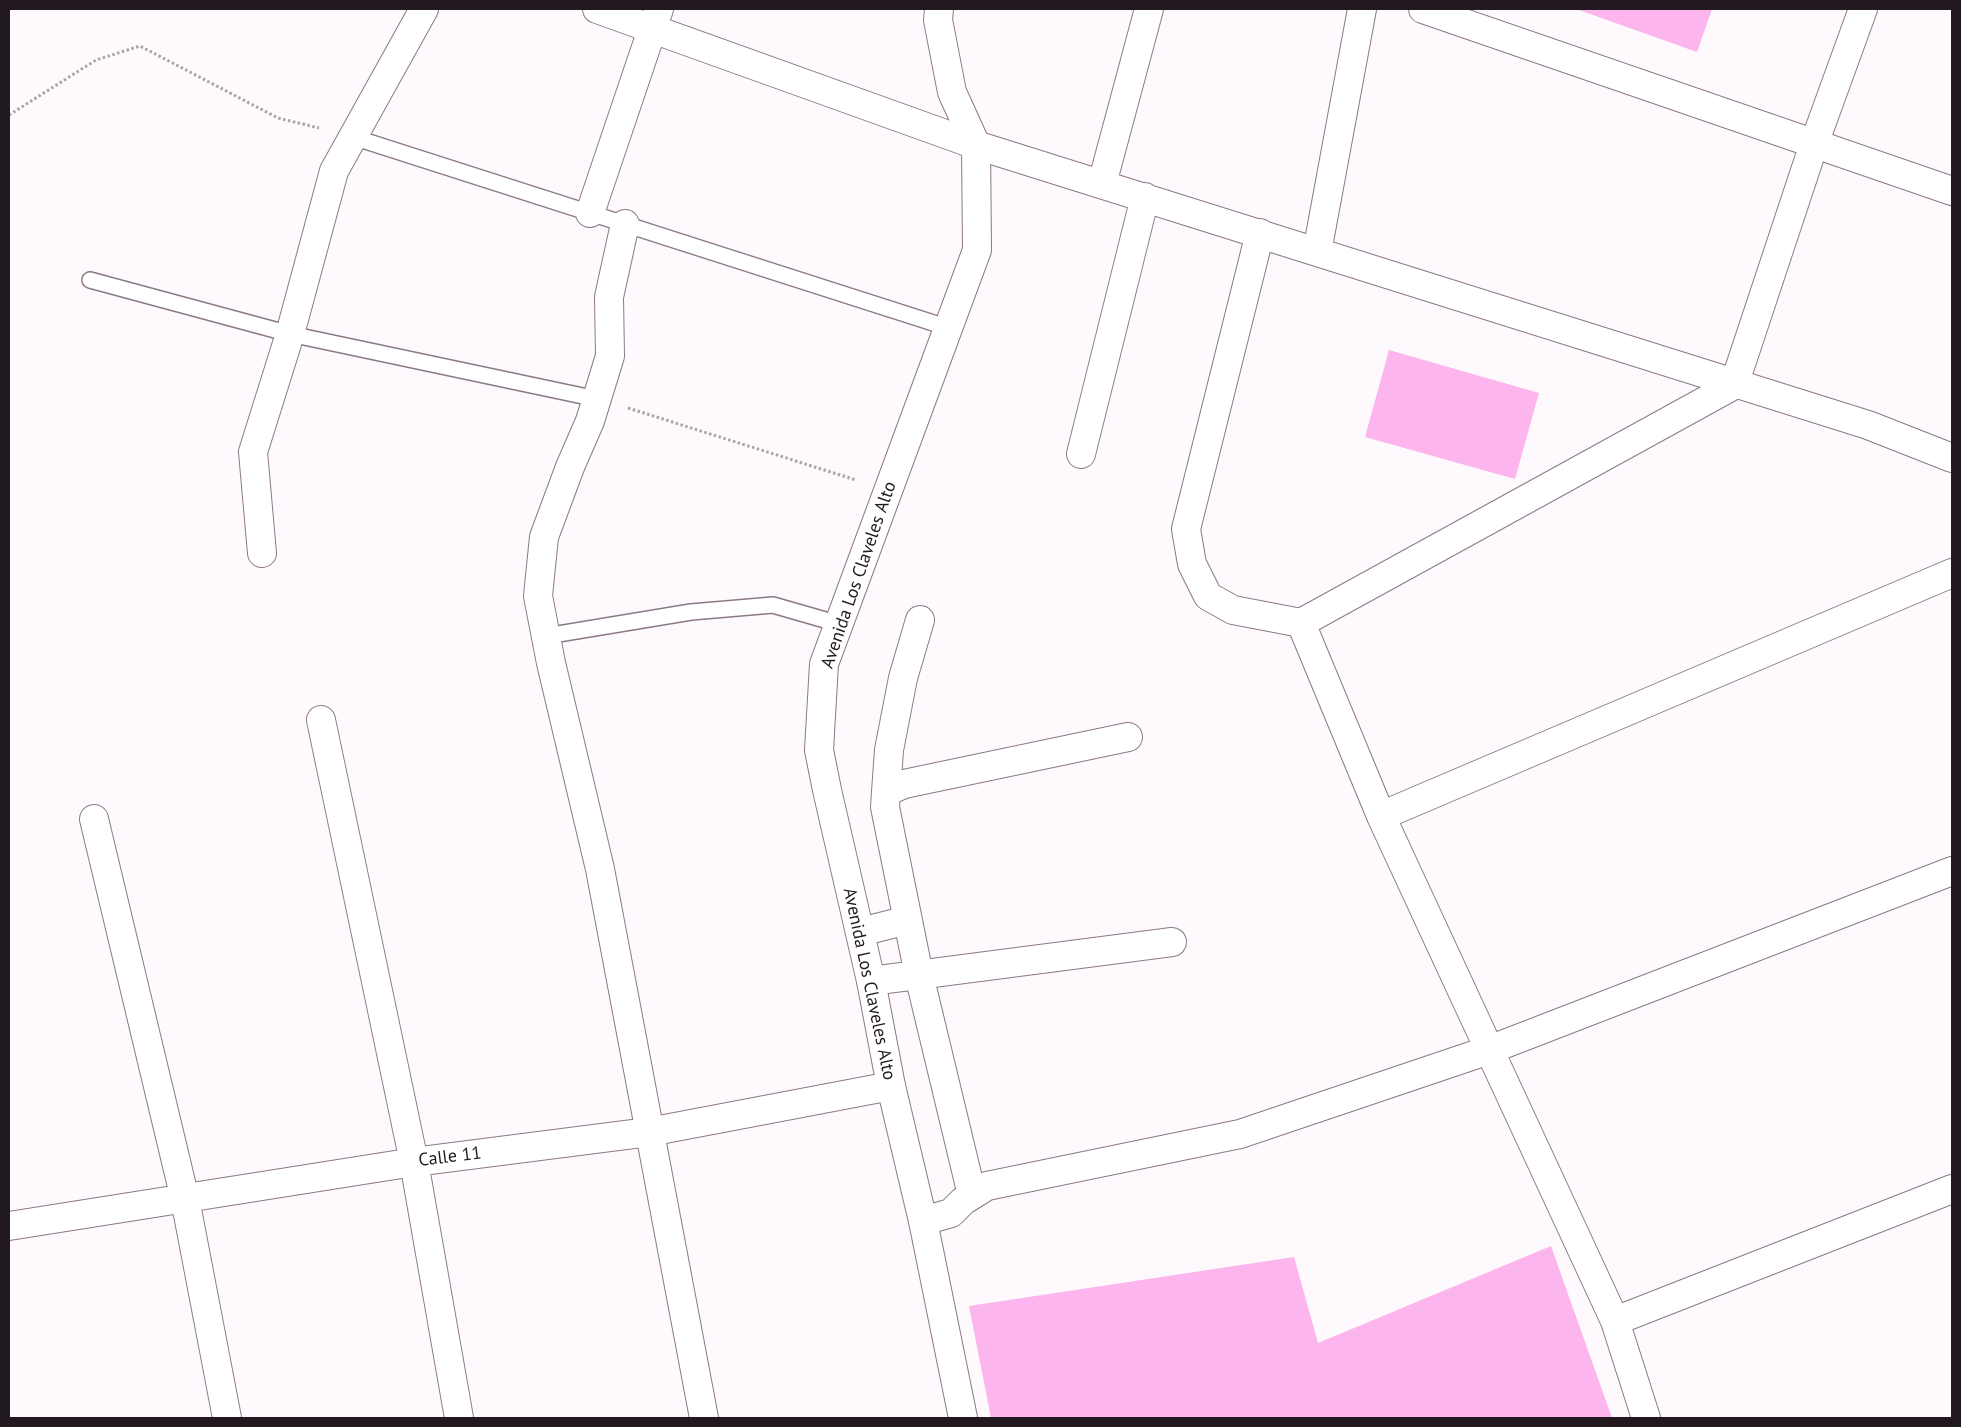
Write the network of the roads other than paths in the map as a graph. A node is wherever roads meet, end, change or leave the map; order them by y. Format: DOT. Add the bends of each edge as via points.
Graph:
graph roads {
  1 [pos="424,9"];
  2 [pos="597,9"];
  3 [pos="939,9"];
  4 [pos="1149,9"];
  5 [pos="1362,9"];
  6 [pos="1423,9"];
  7 [pos="1863,9"];
  8 [pos="656,19"];
  9 [pos="353,137"];
  10 [pos="1814,144"];
  11 [pos="976,145"];
  12 [pos="1102,184"];
  13 [pos="1952,191"];
  14 [pos="1145,197"];
  15 [pos="590,213"];
  16 [pos="625,224"];
  17 [pos="1260,233"];
  18 [pos="1317,252"];
  19 [pos="90,280"];
  20 [pos="948,328"];
  21 [pos="290,334"];
  22 [pos="1734,385"];
  23 [pos="597,399"];
  24 [pos="1082,454"];
  25 [pos="1952,458"];
  26 [pos="262,553"];
  27 [pos="1952,573"];
  28 [pos="920,620"];
  29 [pos="1301,623"];
  30 [pos="839,624"];
  31 [pos="546,636"];
  32 [pos="321,720"];
  33 [pos="1128,737"];
  34 [pos="886,792"];
  35 [pos="1381,816"];
  36 [pos="94,819"];
  37 [pos="1952,871"];
  38 [pos="908,920"];
  39 [pos="860,932"];
  40 [pos="1172,942"];
  41 [pos="919,975"];
  42 [pos="872,981"];
  43 [pos="1489,1050"];
  44 [pos="891,1086"];
  45 [pos="649,1132"];
  46 [pos="414,1162"];
  47 [pos="1952,1189"];
  48 [pos="972,1195"];
  49 [pos="185,1199"];
  50 [pos="923,1221"];
  51 [pos="9,1226"];
  52 [pos="1615,1321"];
  53 [pos="227,1418"];
  54 [pos="459,1418"];
  55 [pos="704,1418"];
  56 [pos="963,1418"];
  57 [pos="1646,1418"];
  1 -- 9 [label="street"];
  2 -- 8 [label="street"];
  3 -- 11 [label="street, Avenida Los Claveles Alto" via="938,20 952,92"];
  4 -- 12 [label="street"];
  5 -- 18 [label="street"];
  6 -- 10 [label="street"];
  7 -- 10 [label="street"];
  8 -- 11 [label="street"];
  8 -- 15 [label="street"];
  9 -- 15 [label="lane"];
  9 -- 21 [label="street" via="334,171"];
  10 -- 13 [label="street"];
  10 -- 22 [label="street"];
  11 -- 12 [label="street"];
  11 -- 20 [label="street, Avenida Los Claveles Alto" via="977,250"];
  12 -- 14 [label="street"];
  14 -- 17 [label="street"];
  14 -- 24 [label="street"];
  15 -- 16 [label="lane"];
  16 -- 20 [label="lane"];
  16 -- 23 [label="street" via="608,297 610,356"];
  17 -- 18 [label="street"];
  17 -- 29 [label="street" via="1186,529 1192,564 1208,596 1233,610"];
  18 -- 22 [label="street"];
  19 -- 21 [label="lane"];
  20 -- 30 [label="street, Avenida Los Claveles Alto"];
  21 -- 23 [label="lane"];
  21 -- 26 [label="street" via="252,452"];
  22 -- 25 [label="street" via="1868,425"];
  22 -- 29 [label="street"];
  23 -- 31 [label="street" via="544,537 538,596"];
  27 -- 35 [label="street"];
  28 -- 34 [label="street" via="903,678 889,750"];
  29 -- 35 [label="street"];
  30 -- 31 [label="lane" via="773,606 691,612"];
  30 -- 39 [label="street, Avenida Los Claveles Alto" via="824,664 819,750"];
  31 -- 45 [label="street" via="600,868"];
  32 -- 46 [label="street"];
  33 -- 34 [label="street" via="904,784"];
  34 -- 38 [label="street" via="885,807"];
  35 -- 43 [label="street"];
  36 -- 49 [label="street"];
  37 -- 43 [label="street"];
  38 -- 39 [label="street"];
  38 -- 41 [label="street"];
  39 -- 42 [label="street, Avenida Los Claveles Alto"];
  40 -- 41 [label="street"];
  41 -- 42 [label="street"];
  41 -- 48 [label="street"];
  42 -- 44 [label="street, Avenida Los Claveles Alto"];
  43 -- 48 [label="street" via="1240,1134 987,1186"];
  43 -- 52 [label="street"];
  44 -- 45 [label="street, Calle 11"];
  44 -- 50 [label="street, Avenida Los Claveles Alto"];
  45 -- 46 [label="street, Calle 11"];
  45 -- 55 [label="street"];
  46 -- 49 [label="street, Calle 11"];
  46 -- 54 [label="street"];
  47 -- 52 [label="street"];
  48 -- 50 [label="street" via="951,1213"];
  49 -- 51 [label="street, Calle 11"];
  49 -- 53 [label="street"];
  50 -- 56 [label="street, Avenida Los Claveles Alto"];
  52 -- 57 [label="street"];
}
